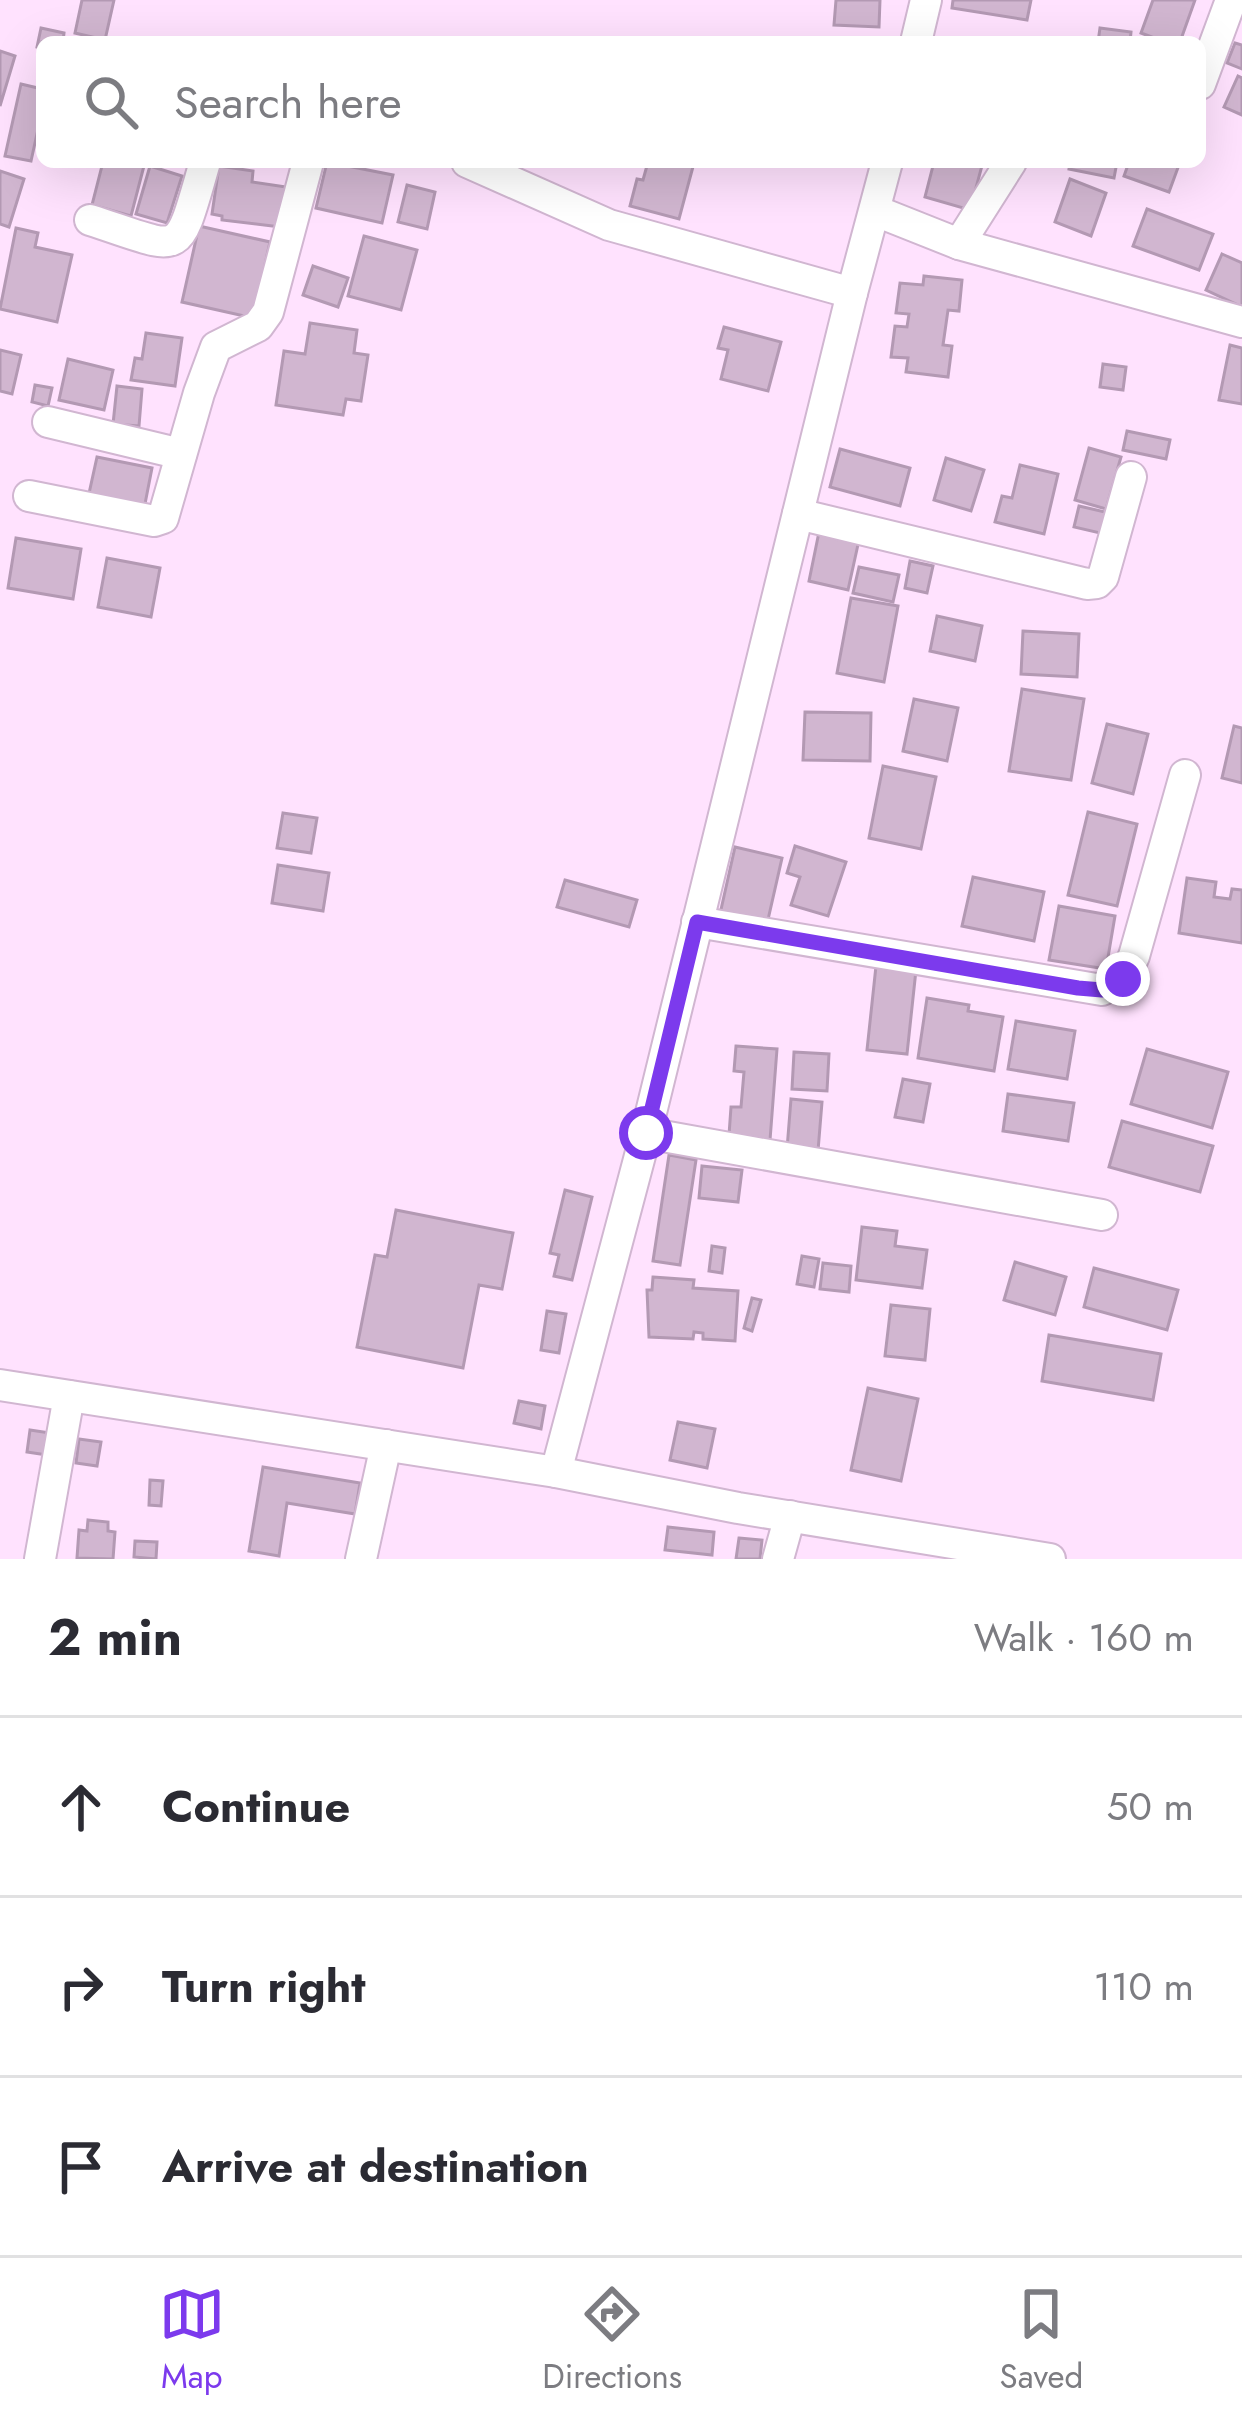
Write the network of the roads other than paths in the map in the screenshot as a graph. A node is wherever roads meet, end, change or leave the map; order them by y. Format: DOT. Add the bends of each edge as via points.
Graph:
graph roads {
  1 [pos="926,0"];
  2 [pos="1232,0"];
  3 [pos="917,36"];
  4 [pos="1206,68"];
  5 [pos="203,168"];
  6 [pos="306,168"];
  7 [pos="481,168"];
  8 [pos="886,168"];
  9 [pos="1007,168"];
  10 [pos="876,212"];
  11 [pos="90,220"];
  12 [pos="959,244"];
  13 [pos="852,293"];
  14 [pos="1242,322"];
  15 [pos="48,422"];
  16 [pos="181,454"];
  17 [pos="1131,477"];
  18 [pos="29,496"];
  19 [pos="797,514"];
  20 [pos="1185,775"];
  21 [pos="697,922"];
  22 [pos="646,1133"];
  23 [pos="1102,1215"];
  24 [pos="0,1385"];
  25 [pos="69,1396"];
  26 [pos="386,1445"];
  27 [pos="556,1472"];
  28 [pos="790,1516"];
  29 [pos="40,1559"];
  30 [pos="361,1559"];
  31 [pos="778,1559"];
  32 [pos="1050,1559"];
  1 -- 3 [label="street"];
  2 -- 4 [label="street"];
  5 -- 11 [label="street" via="175,242"];
  6 -- 16 [label="street" via="268,312 258,326 216,347"];
  7 -- 13 [label="street" via="609,225"];
  8 -- 10 [label="street"];
  9 -- 12 [label="street"];
  10 -- 12 [label="street"];
  10 -- 13 [label="street"];
  12 -- 14 [label="street"];
  13 -- 19 [label="street"];
  15 -- 16 [label="street"];
  16 -- 18 [label="street" via="169,508 154,521"];
  17 -- 19 [label="street" via="1103,577 1087,584"];
  19 -- 21 [label="street"];
  20 -- 21 [label="street" via="1134,956 1123,979 1102,990"];
  21 -- 22 [label="street"];
  22 -- 23 [label="street"];
  22 -- 27 [label="street"];
  24 -- 25 [label="street"];
  25 -- 26 [label="street"];
  25 -- 29 [label="street"];
  26 -- 27 [label="street"];
  26 -- 30 [label="street"];
  27 -- 28 [label="street"];
  28 -- 31 [label="street"];
  28 -- 32 [label="street"];
}
